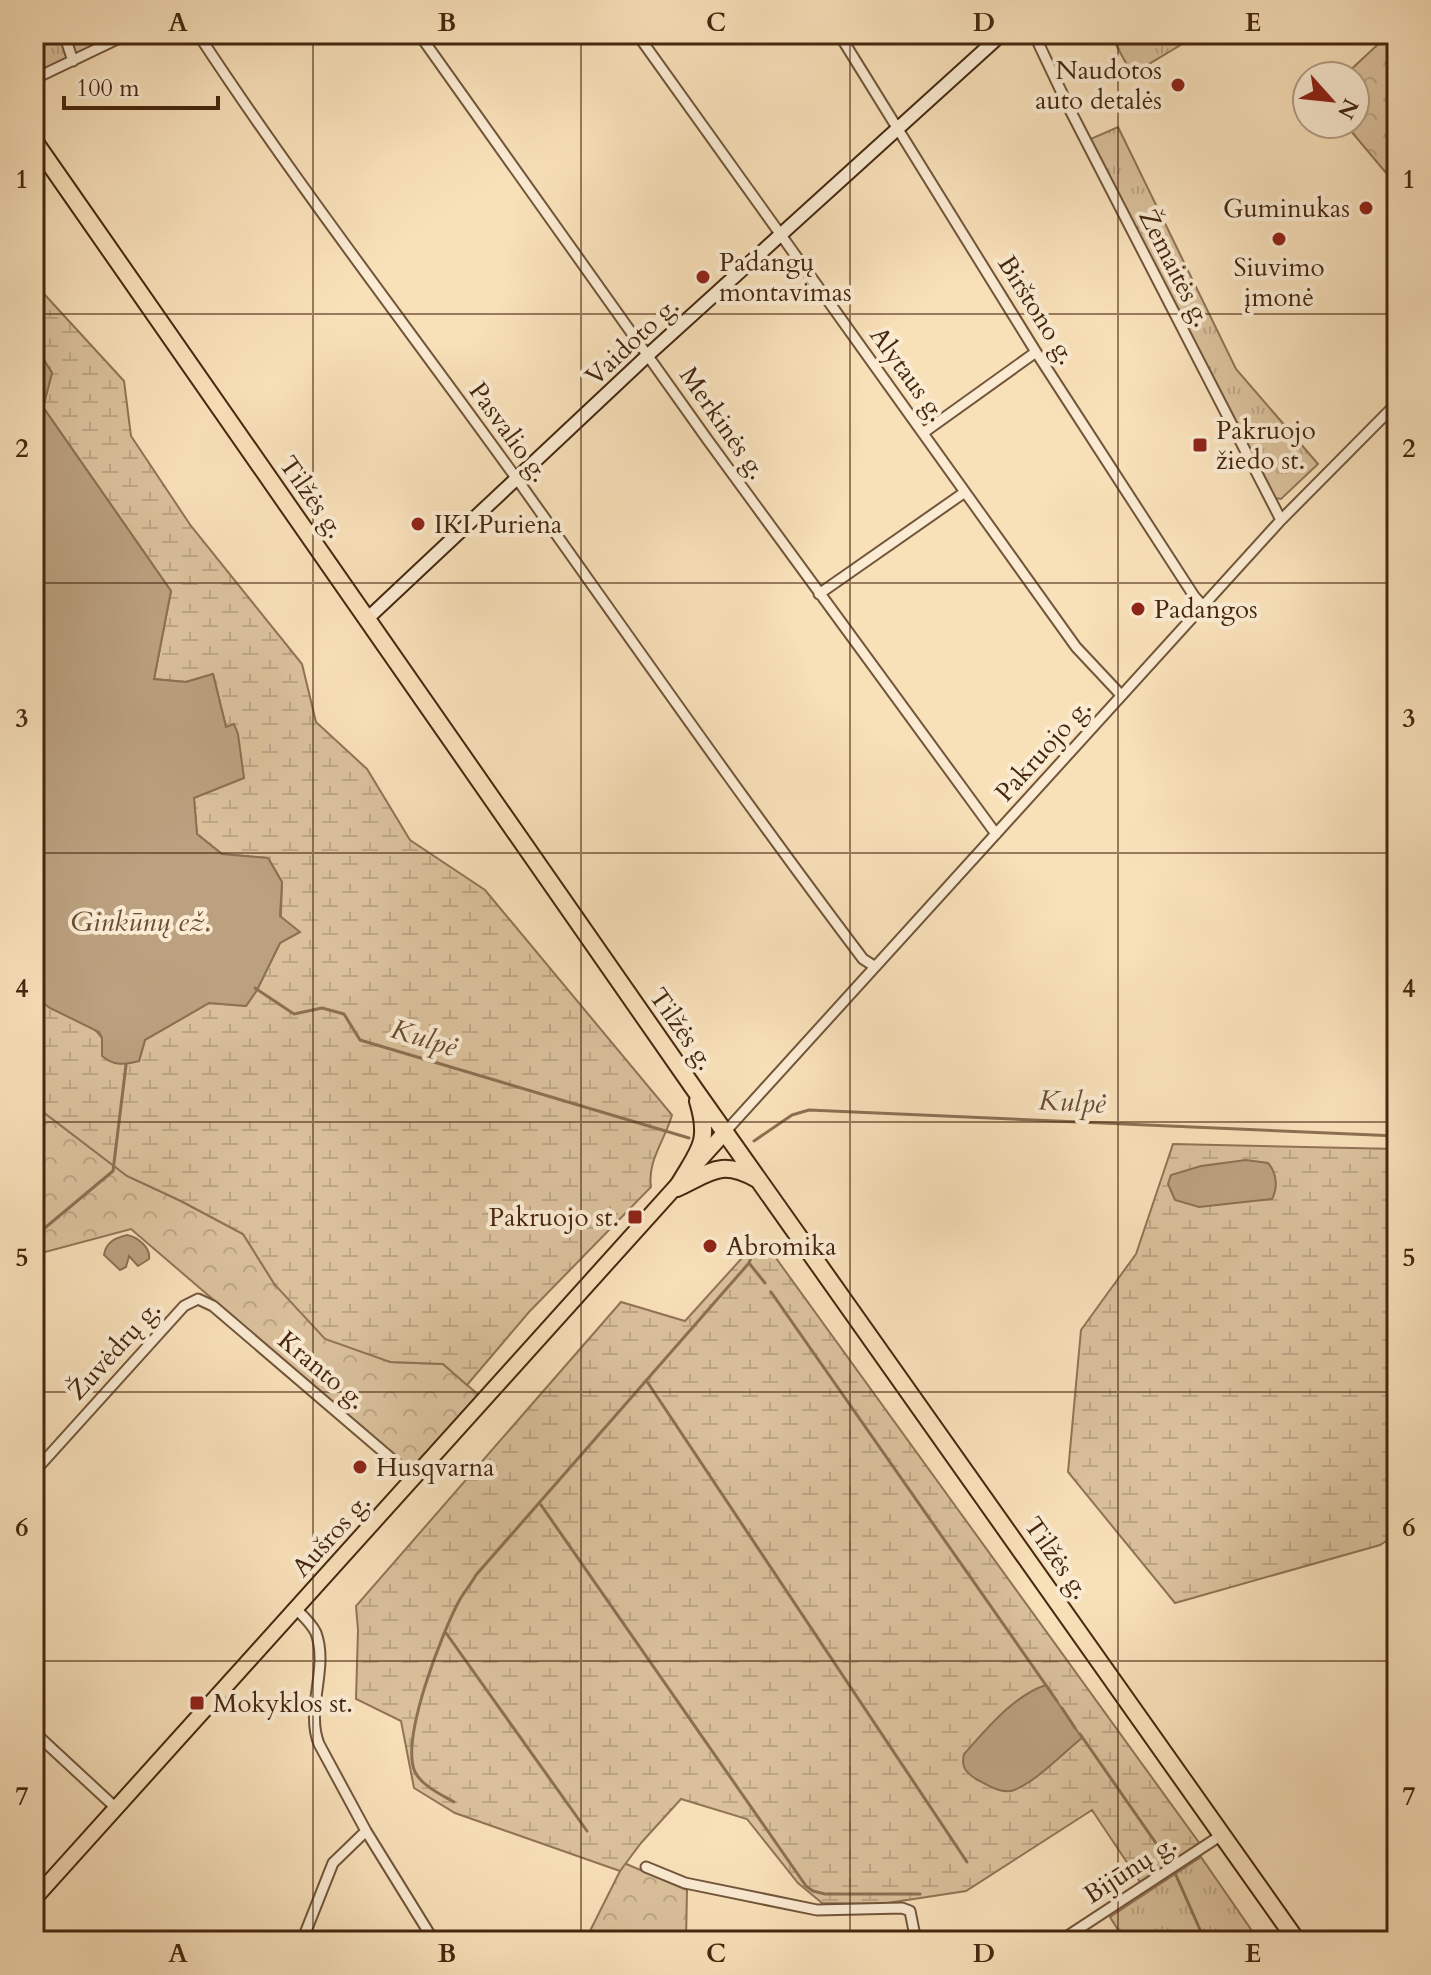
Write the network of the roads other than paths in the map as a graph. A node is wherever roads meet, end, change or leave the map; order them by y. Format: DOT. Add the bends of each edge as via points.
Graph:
graph roads {
  1 [pos="64,34"];
  2 [pos="128,34"];
  3 [pos="198,34"];
  4 [pos="419,34"];
  5 [pos="637,34"];
  6 [pos="839,34"];
  7 [pos="1002,34"];
  8 [pos="1034,34"];
  9 [pos="73,61"];
  10 [pos="34,79"];
  11 [pos="897,127"];
  12 [pos="34,141"];
  13 [pos="781,234"];
  14 [pos="1036,352"];
  15 [pos="648,355"];
  16 [pos="1397,403"];
  17 [pos="923,433"];
  18 [pos="517,480"];
  19 [pos="965,492"];
  20 [pos="1281,520"];
  21 [pos="819,594"];
  22 [pos="1203,606"];
  23 [pos="367,619"];
  24 [pos="1121,695"];
  25 [pos="996,834"];
  26 [pos="874,966"];
  27 [pos="695,1090"];
  28 [pos="726,1131"];
  29 [pos="761,1182"];
  30 [pos="677,1188"];
  31 [pos="198,1299"];
  32 [pos="34,1472"];
  33 [pos="414,1478"];
  34 [pos="296,1609"];
  35 [pos="34,1732"];
  36 [pos="116,1808"];
  37 [pos="366,1831"];
  38 [pos="1223,1834"];
  39 [pos="646,1867"];
  40 [pos="34,1899"];
  41 [pos="302,1941"];
  42 [pos="434,1941"];
  43 [pos="916,1941"];
  44 [pos="1060,1941"];
  45 [pos="1297,1941"];
  1 -- 9 [label="street"];
  2 -- 9 [label="street"];
  3 -- 18 [label="street, Pasvalio g." via="261,129"];
  4 -- 15 [label="street, Merkinės g."];
  5 -- 13 [label="street, Alytaus g."];
  6 -- 11 [label="street, Birštono g."];
  7 -- 11 [label="main road, Vaidoto g."];
  8 -- 20 [label="street, Žemaitės g."];
  9 -- 10 [label="street"];
  11 -- 13 [label="main road, Vaidoto g."];
  11 -- 14 [label="street, Birštono g."];
  12 -- 23 [label="highway, Tilžės g."];
  13 -- 15 [label="main road, Vaidoto g."];
  13 -- 17 [label="street, Alytaus g."];
  14 -- 17 [label="street"];
  14 -- 22 [label="street, Birštono g."];
  15 -- 18 [label="main road, Vaidoto g."];
  15 -- 21 [label="street, Merkinės g."];
  16 -- 20 [label="street, Pakruojo g."];
  17 -- 19 [label="street, Alytaus g."];
  18 -- 23 [label="main road, Vaidoto g."];
  18 -- 26 [label="street, Pasvalio g." via="799,874 863,959"];
  19 -- 21 [label="street"];
  19 -- 24 [label="street, Alytaus g." via="1076,647"];
  20 -- 22 [label="street, Pakruojo g."];
  21 -- 25 [label="street, Merkinės g."];
  22 -- 24 [label="street, Pakruojo g."];
  23 -- 27 [label="highway, Tilžės g."];
  24 -- 25 [label="street, Pakruojo g."];
  25 -- 26 [label="street, Pakruojo g."];
  26 -- 28 [label="street, Pakruojo g."];
  27 -- 28 [label="highway, Tilžės g."];
  27 -- 30 [label="highway" via="705,1134"];
  28 -- 29 [label="highway, Tilžės g."];
  28 -- 30 [label="main road, Aušros g."];
  29 -- 30 [label="highway" via="738,1168 720,1168"];
  29 -- 38 [label="highway, Tilžės g."];
  30 -- 33 [label="main road, Aušros g."];
  31 -- 32 [label="street, Žuvėdrų g." via="184,1306"];
  31 -- 33 [label="street, Kranto g." via="213,1306"];
  33 -- 34 [label="main road, Aušros g."];
  34 -- 36 [label="main road, Aušros g."];
  34 -- 37 [label="street" via="317,1636 315,1733"];
  35 -- 36 [label="street"];
  36 -- 40 [label="main road, Aušros g."];
  37 -- 41 [label="street" via="333,1863"];
  37 -- 42 [label="street"];
  38 -- 44 [label="street, Bijūnų g."];
  38 -- 45 [label="highway, Tilžės g."];
  39 -- 43 [label="street" via="685,1883 817,1910 902,1908 910,1911"];
}
